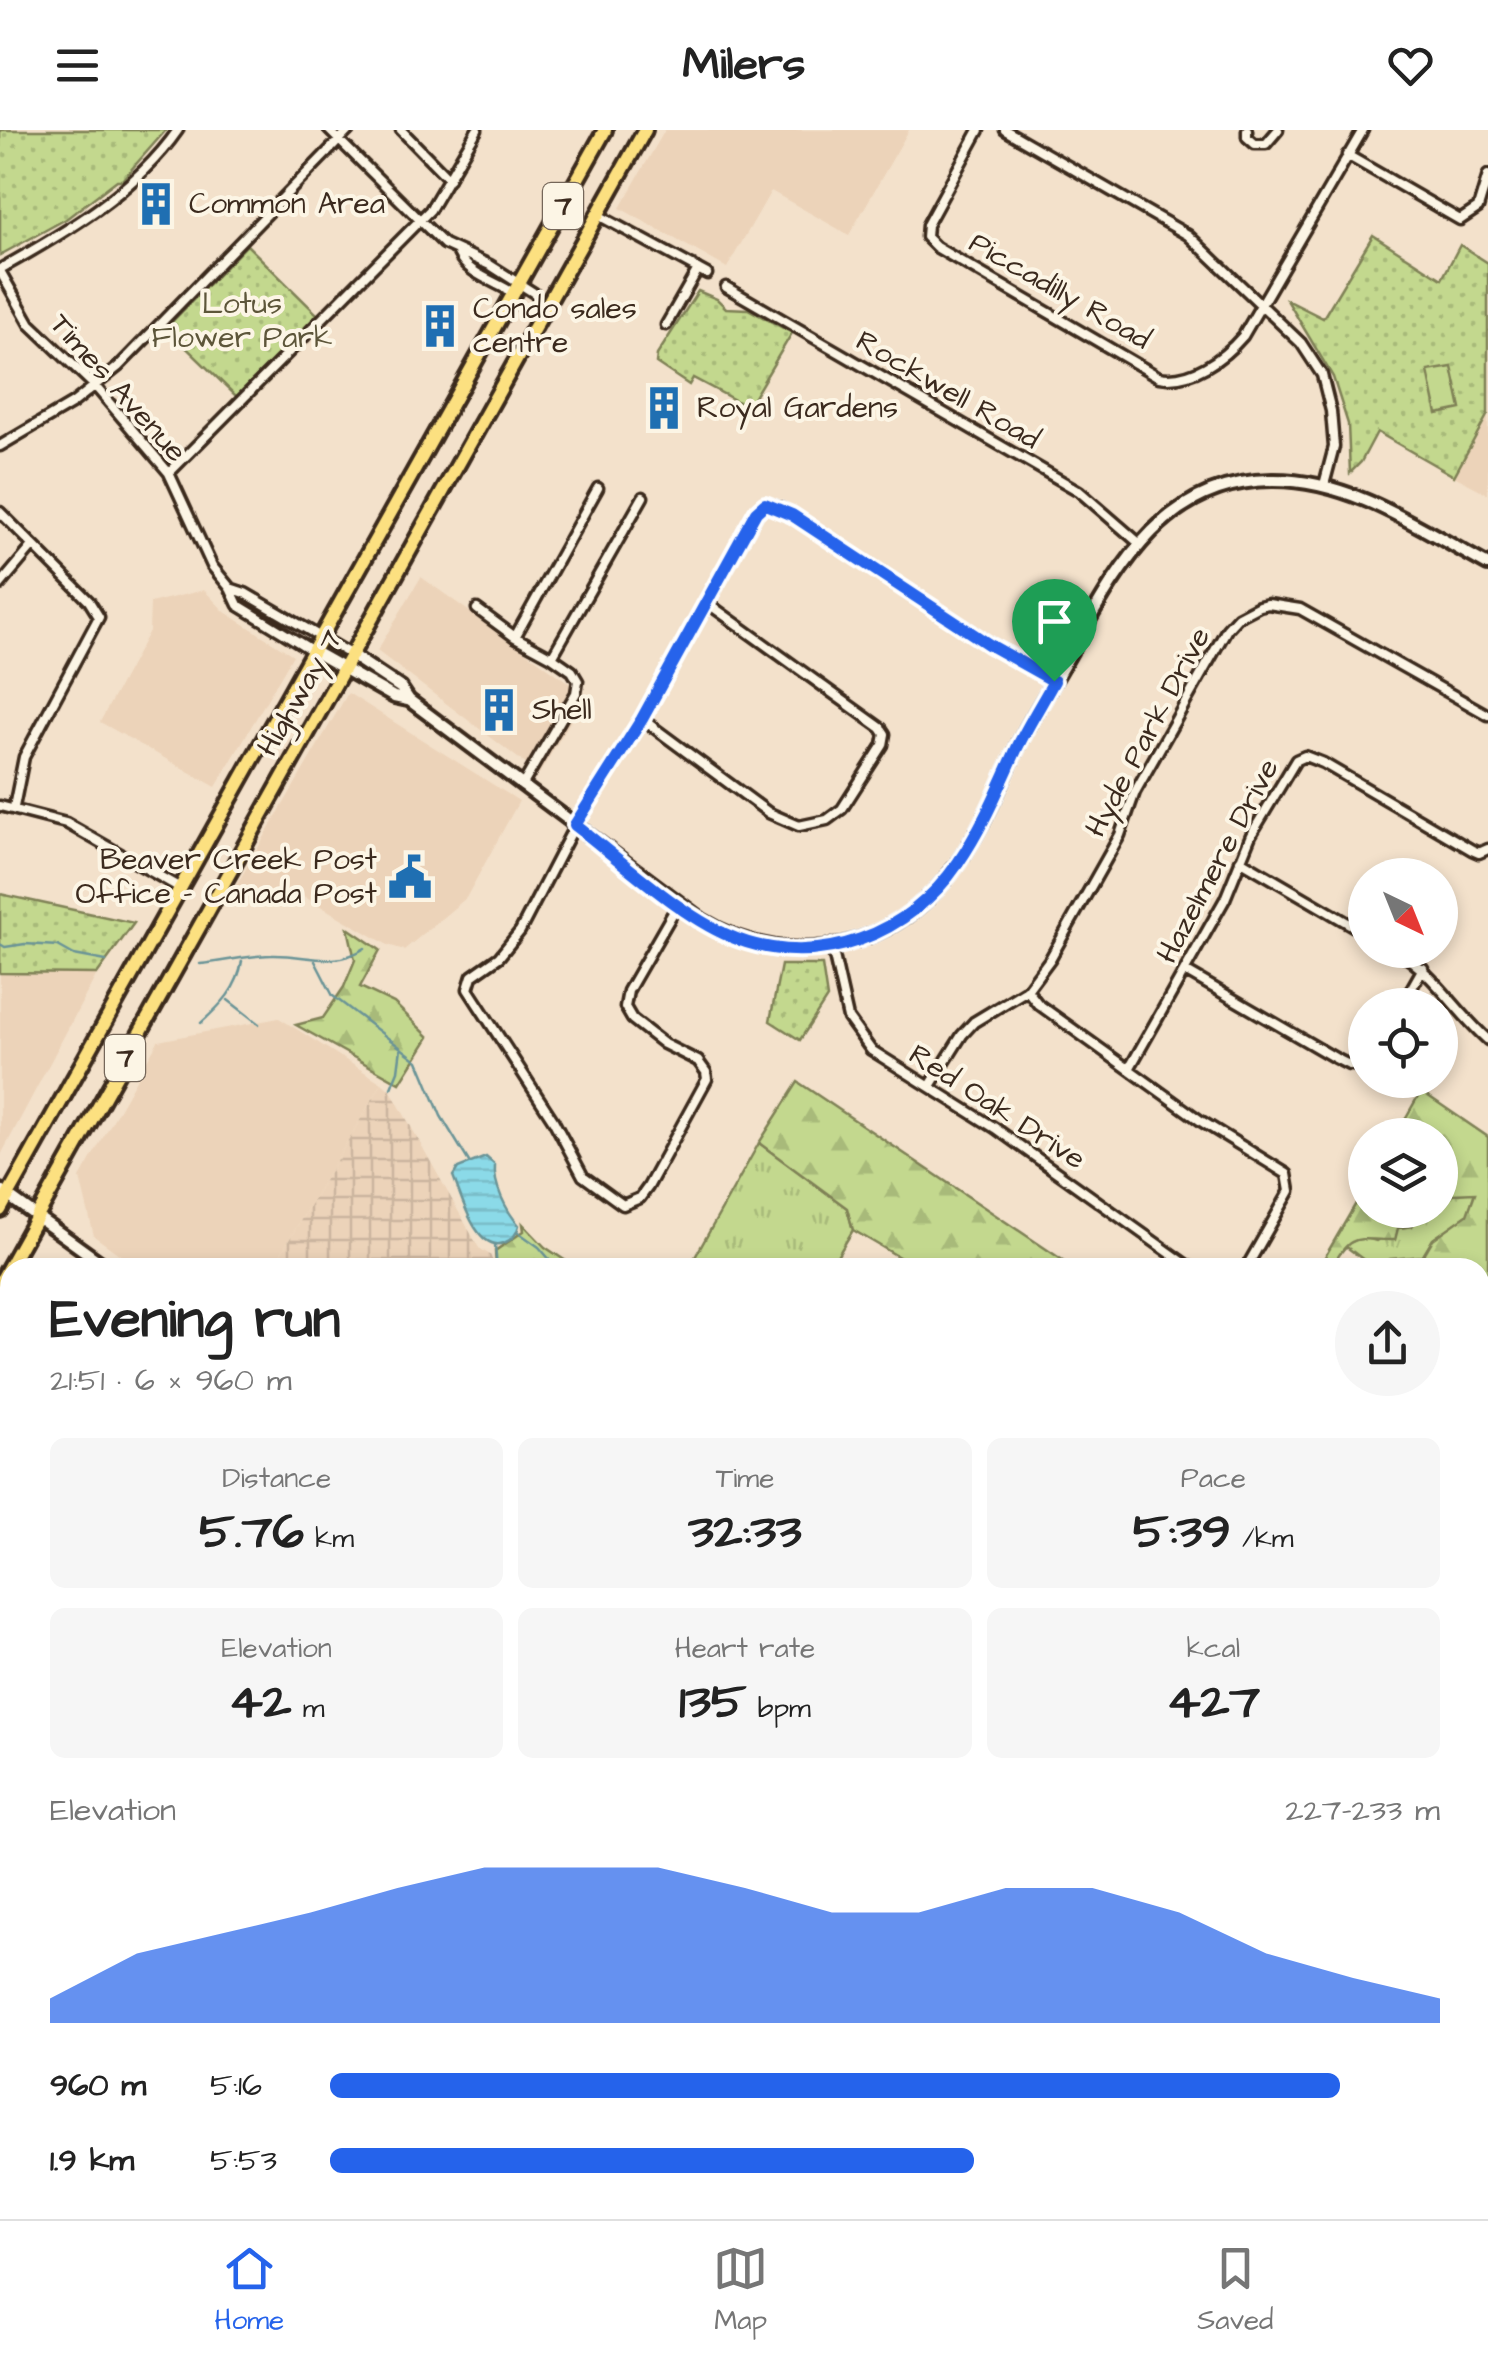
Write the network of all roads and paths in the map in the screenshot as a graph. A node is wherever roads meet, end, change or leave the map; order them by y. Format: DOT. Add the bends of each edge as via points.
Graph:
graph roads {
  1 [pos="178,130"];
  2 [pos="329,130"];
  3 [pos="350,130"];
  4 [pos="401,130"];
  5 [pos="477,130"];
  6 [pos="605,130"];
  7 [pos="645,130"];
  8 [pos="978,130"];
  9 [pos="1006,130"];
  10 [pos="1247,130"];
  11 [pos="1278,130"];
  12 [pos="1362,130"];
  13 [pos="339,141"];
  14 [pos="1348,156"];
  15 [pos="1488,175"];
  16 [pos="449,179"];
  17 [pos="598,215"];
  18 [pos="420,222"];
  19 [pos="698,268"];
  20 [pos="0,270"];
  21 [pos="708,274"];
  22 [pos="726,287"];
  23 [pos="517,289"];
  24 [pos="534,293"];
  25 [pos="1263,304"];
  26 [pos="666,324"];
  27 [pos="95,386"];
  28 [pos="0,446"];
  29 [pos="169,473"];
  30 [pos="1324,485"];
  31 [pos="598,488"];
  32 [pos="643,497"];
  33 [pos="0,512"];
  34 [pos="1139,543"];
  35 [pos="32,547"];
  36 [pos="1488,565"];
  37 [pos="0,586"];
  38 [pos="230,588"];
  39 [pos="706,602"];
  40 [pos="477,608"];
  41 [pos="322,637"];
  42 [pos="514,637"];
  43 [pos="312,650"];
  44 [pos="350,654"];
  45 [pos="552,657"];
  46 [pos="343,668"];
  47 [pos="1054,681"];
  48 [pos="409,700"];
  49 [pos="1488,715"];
  50 [pos="642,719"];
  51 [pos="522,786"];
  52 [pos="0,806"];
  53 [pos="14,807"];
  54 [pos="575,825"];
  55 [pos="1488,850"];
  56 [pos="1240,860"];
  57 [pos="182,888"];
  58 [pos="678,904"];
  59 [pos="1348,923"];
  60 [pos="832,946"];
  61 [pos="1423,968"];
  62 [pos="1186,971"];
  63 [pos="1412,988"];
  64 [pos="1027,990"];
  65 [pos="1488,1040"];
  66 [pos="1348,1064"];
  67 [pos="1129,1069"];
  68 [pos="930,1086"];
  69 [pos="4,1192"];
  70 [pos="0,1210"];
  71 [pos="38,1214"];
  72 [pos="14,1258"];
  73 [pos="95,1258"];
  74 [pos="1177,1258"];
  75 [pos="1252,1258"];
  1 -- 20 [label="street" via="113,196"];
  2 -- 13 [label="street"];
  3 -- 13 [label="street"];
  4 -- 16 [label="street"];
  5 -- 16 [label="street"];
  6 -- 23 [label="main road, Highway 7 / 7"];
  7 -- 17 [label="main road, Highway 7 / 7"];
  8 -- 25 [label="street, Piccadilly Road" via="926,225 936,247 1162,378 1220,359"];
  9 -- 25 [label="street" via="1188,235"];
  10 -- 11 [label="street" via="1256,144 1266,144"];
  12 -- 14 [label="street"];
  13 -- 18 [label="street"];
  13 -- 27 [label="street"];
  14 -- 15 [label="street" via="1460,220 1478,208"];
  14 -- 25 [label="street"];
  16 -- 18 [label="street"];
  17 -- 19 [label="street"];
  17 -- 44 [label="main road, Highway 7 / 7"];
  18 -- 23 [label="street"];
  18 -- 29 [label="street"];
  19 -- 21 [label="street"];
  19 -- 26 [label="street"];
  20 -- 27 [label="street, Times Avenue" via="30,324"];
  22 -- 34 [label="street, Rockwell Road" via="1079,490"];
  23 -- 24 [label="street"];
  23 -- 41 [label="main road, Highway 7 / 7"];
  25 -- 30 [label="street" via="1312,356 1326,384 1334,447"];
  27 -- 28 [label="street"];
  27 -- 29 [label="street, Times Avenue"];
  29 -- 38 [label="street, Times Avenue" via="212,566"];
  30 -- 34 [label="street" via="1267,480 1209,493"];
  30 -- 36 [label="street"];
  31 -- 42 [label="street"];
  32 -- 45 [label="street"];
  33 -- 35 [label="street"];
  34 -- 47 [label="street"];
  35 -- 37 [label="street"];
  35 -- 53 [label="street" via="99,617 24,757"];
  38 -- 41 [label="street"];
  38 -- 43 [label="street, Times Avenue" via="238,606"];
  39 -- 47 [label="street" via="756,512 771,505"];
  39 -- 50 [label="street"];
  39 -- 50 [label="street" via="881,728 883,745 842,809 800,826 769,813"];
  40 -- 42 [label="street"];
  41 -- 43 [label="main road, Highway 7 / 7"];
  41 -- 44 [label="street"];
  42 -- 45 [label="street"];
  43 -- 46 [label="street"];
  43 -- 57 [label="main road, Highway 7 / 7"];
  44 -- 46 [label="main road, Highway 7 / 7"];
  44 -- 48 [label="street"];
  45 -- 51 [label="street" via="572,671 576,693"];
  46 -- 48 [label="street"];
  46 -- 71 [label="main road, Highway 7 / 7"];
  47 -- 60 [label="street" via="997,796 940,888 884,931"];
  48 -- 51 [label="street"];
  49 -- 64 [label="street, Hyde Park Drive" via="1300,608 1268,604 1238,618 1206,663 1135,792 1120,835"];
  50 -- 54 [label="street"];
  51 -- 54 [label="street"];
  52 -- 53 [label="street"];
  53 -- 57 [label="street" via="66,824"];
  54 -- 58 [label="street"];
  54 -- 58 [label="street" via="511,944 472,976 468,988 584,1176 624,1205 648,1187 707,1079 698,1061 664,1044 625,1007"];
  55 -- 56 [label="street, Hazelmere Drive" via="1472,850 1304,756 1289,768"];
  56 -- 59 [label="street"];
  56 -- 62 [label="street, Hazelmere Drive"];
  57 -- 69 [label="main road, Highway 7 / 7"];
  58 -- 60 [label="street" via="738,939 805,950"];
  60 -- 68 [label="street, Red Oak Drive" via="857,1034 890,1064"];
  61 -- 63 [label="street"];
  61 -- 65 [label="street"];
  62 -- 66 [label="street"];
  62 -- 67 [label="street, Hazelmere Drive"];
  64 -- 67 [label="street"];
  64 -- 68 [label="street, Hyde Park Drive" via="974,1022"];
  67 -- 75 [label="street" via="1287,1174 1290,1191"];
  68 -- 74 [label="street, Red Oak Drive"];
  69 -- 70 [label="main road, Highway 7 / 7"];
  69 -- 71 [label="street"];
  71 -- 72 [label="main road, Highway 7 / 7"];
  71 -- 73 [label="street"];
}
